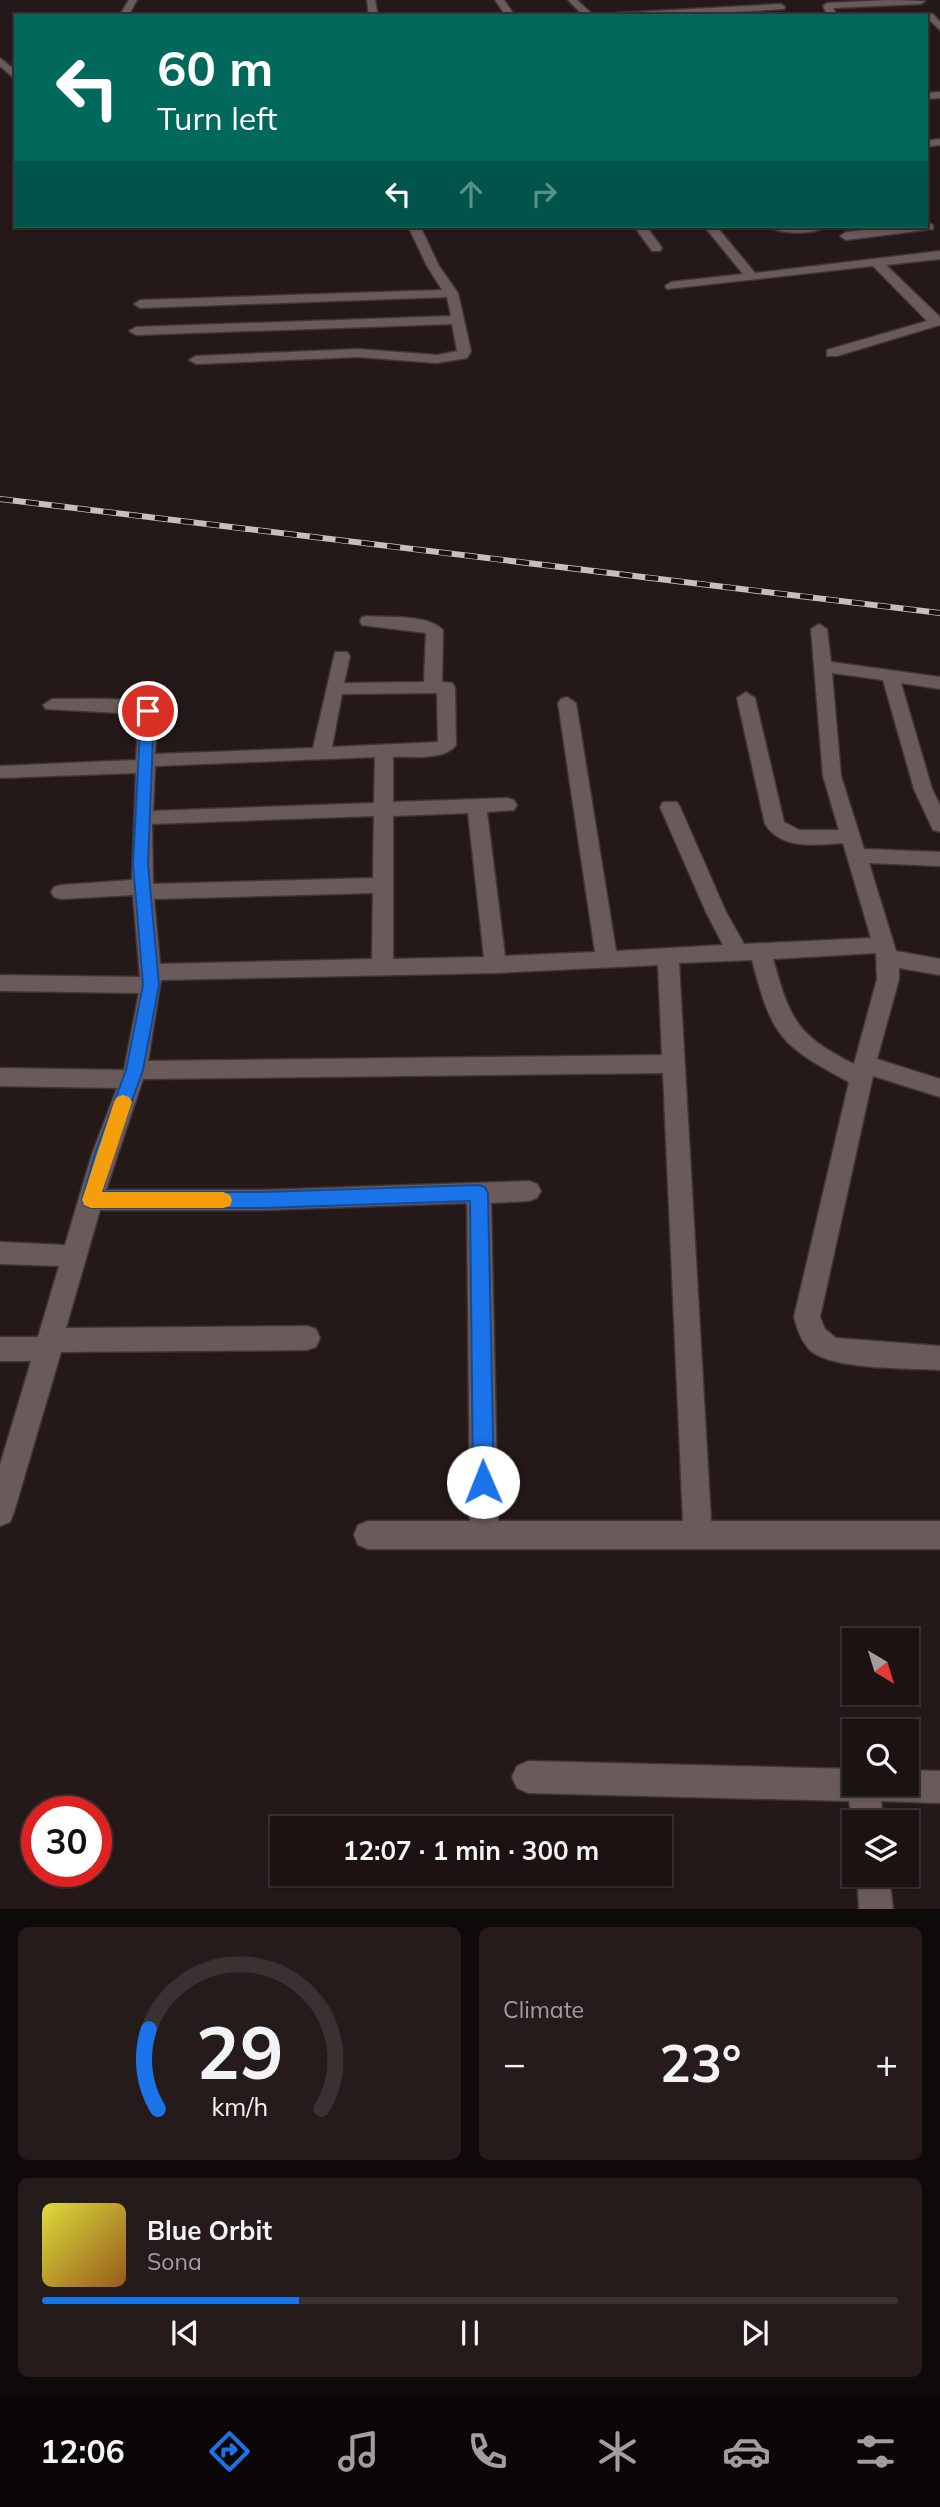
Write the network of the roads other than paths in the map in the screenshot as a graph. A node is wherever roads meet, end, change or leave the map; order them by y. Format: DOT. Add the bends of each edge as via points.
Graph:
graph roads {
  1 [pos="572,0"];
  2 [pos="771,0"];
  3 [pos="921,1"];
  4 [pos="650,3"];
  5 [pos="781,7"];
  6 [pos="588,14"];
  7 [pos="657,14"];
  8 [pos="790,14"];
  9 [pos="832,14"];
  10 [pos="932,16"];
  11 [pos="940,27"];
  12 [pos="3,56"];
  13 [pos="14,74"];
  14 [pos="415,228"];
  15 [pos="641,228"];
  16 [pos="712,228"];
  17 [pos="838,228"];
  18 [pos="922,228"];
  19 [pos="656,248"];
  20 [pos="863,253"];
  21 [pos="940,255"];
  22 [pos="752,277"];
  23 [pos="671,286"];
  24 [pos="452,293"];
  25 [pos="140,304"];
  26 [pos="458,320"];
  27 [pos="938,322"];
  28 [pos="136,331"];
  29 [pos="832,353"];
  30 [pos="196,360"];
  31 [pos="368,621"];
  32 [pos="819,629"];
  33 [pos="341,656"];
  34 [pos="822,666"];
  35 [pos="891,678"];
  36 [pos="940,682"];
  37 [pos="433,687"];
  38 [pos="334,689"];
  39 [pos="746,698"];
  40 [pos="567,703"];
  41 [pos="52,705"];
  42 [pos="384,751"];
  43 [pos="321,754"];
  44 [pos="146,763"];
  45 [pos="0,772"];
  46 [pos="507,805"];
  47 [pos="477,806"];
  48 [pos="670,807"];
  49 [pos="385,810"];
  50 [pos="144,818"];
  51 [pos="940,825"];
  52 [pos="854,846"];
  53 [pos="940,859"];
  54 [pos="383,885"];
  55 [pos="143,890"];
  56 [pos="61,892"];
  57 [pos="886,951"];
  58 [pos="761,952"];
  59 [pos="738,953"];
  60 [pos="668,957"];
  61 [pos="607,961"];
  62 [pos="495,965"];
  63 [pos="382,967"];
  64 [pos="940,967"];
  65 [pos="150,978"];
  66 [pos="0,983"];
  67 [pos="672,1064"];
  68 [pos="862,1071"];
  69 [pos="133,1074"];
  70 [pos="0,1077"];
  71 [pos="940,1088"];
  72 [pos="529,1191"];
  73 [pos="479,1193"];
  74 [pos="91,1200"];
  75 [pos="0,1253"];
  76 [pos="75,1256"];
  77 [pos="307,1338"];
  78 [pos="50,1345"];
  79 [pos="0,1349"];
  80 [pos="940,1357"];
  81 [pos="0,1512"];
  82 [pos="368,1535"];
  83 [pos="484,1535"];
  84 [pos="698,1535"];
  85 [pos="940,1535"];
  86 [pos="528,1777"];
  87 [pos="842,1784"];
  88 [pos="919,1786"];
  89 [pos="940,1787"];
  90 [pos="874,1887"];
  91 [pos="876,1909"];
  1 -- 6 [label="street"];
  2 -- 5 [label="street"];
  3 -- 9 [label="street" via="827,6"];
  4 -- 7 [label="street"];
  5 -- 7 [label="street"];
  5 -- 8 [label="street"];
  10 -- 11 [label="street"];
  12 -- 13 [label="street"];
  14 -- 24 [label="street"];
  15 -- 19 [label="street"];
  16 -- 22 [label="street"];
  17 -- 20 [label="street"];
  18 -- 20 [label="street"];
  20 -- 21 [label="street"];
  20 -- 22 [label="street"];
  20 -- 27 [label="street"];
  22 -- 23 [label="street"];
  24 -- 25 [label="street"];
  24 -- 26 [label="street"];
  26 -- 28 [label="street"];
  26 -- 30 [label="street" via="464,351 454,358 358,353"];
  27 -- 29 [label="street"];
  31 -- 37 [label="street" via="435,630"];
  32 -- 34 [label="street"];
  33 -- 38 [label="street"];
  34 -- 35 [label="street"];
  34 -- 52 [label="street" via="829,758"];
  35 -- 36 [label="street"];
  35 -- 51 [label="street" via="923,789"];
  37 -- 38 [label="street"];
  37 -- 42 [label="street" via="447,690 447,745 437,750"];
  38 -- 43 [label="street"];
  39 -- 52 [label="street" via="779,830"];
  40 -- 61 [label="street"];
  41 -- 44 [label="street" via="145,708"];
  42 -- 43 [label="street"];
  42 -- 49 [label="street"];
  43 -- 44 [label="street"];
  44 -- 45 [label="street"];
  44 -- 50 [label="street"];
  46 -- 47 [label="street"];
  47 -- 49 [label="street"];
  47 -- 62 [label="street"];
  48 -- 59 [label="street"];
  49 -- 50 [label="street"];
  49 -- 54 [label="street"];
  50 -- 55 [label="street"];
  52 -- 53 [label="street"];
  52 -- 57 [label="street"];
  54 -- 55 [label="street"];
  54 -- 63 [label="street"];
  55 -- 56 [label="street"];
  55 -- 65 [label="street"];
  57 -- 58 [label="street"];
  57 -- 64 [label="street"];
  57 -- 68 [label="street" via="888,979"];
  58 -- 59 [label="street"];
  58 -- 68 [label="street" via="788,1031 803,1046"];
  59 -- 60 [label="street"];
  60 -- 61 [label="street"];
  60 -- 67 [label="street"];
  61 -- 62 [label="street"];
  62 -- 63 [label="street"];
  63 -- 65 [label="street"];
  65 -- 66 [label="street"];
  65 -- 69 [label="street"];
  67 -- 69 [label="street"];
  67 -- 84 [label="street"];
  68 -- 71 [label="street"];
  68 -- 80 [label="street" via="807,1317 810,1330 818,1342 833,1350"];
  69 -- 70 [label="street"];
  69 -- 74 [label="street"];
  72 -- 73 [label="street"];
  73 -- 74 [label="street"];
  73 -- 83 [label="street"];
  74 -- 76 [label="street"];
  75 -- 76 [label="street"];
  76 -- 78 [label="street"];
  77 -- 78 [label="street"];
  78 -- 79 [label="street"];
  78 -- 81 [label="street"];
  82 -- 83 [label="street"];
  83 -- 84 [label="street"];
  84 -- 85 [label="street"];
  86 -- 87 [label="street"];
  88 -- 89 [label="street"];
  90 -- 91 [label="street"];
}
